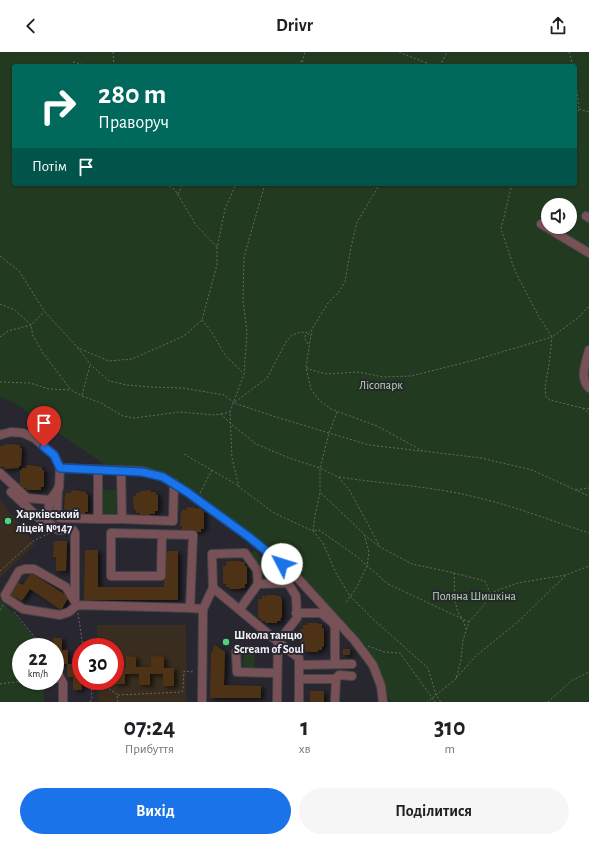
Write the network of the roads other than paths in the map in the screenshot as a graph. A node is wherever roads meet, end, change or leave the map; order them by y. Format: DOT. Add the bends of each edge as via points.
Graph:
graph roads {
  1 [pos="558,234"];
  2 [pos="589,253"];
  3 [pos="589,350"];
  4 [pos="589,388"];
  5 [pos="0,434"];
  6 [pos="60,468"];
  7 [pos="98,470"];
  8 [pos="121,470"];
  9 [pos="0,473"];
  10 [pos="174,483"];
  11 [pos="58,488"];
  12 [pos="11,492"];
  13 [pos="50,500"];
  14 [pos="98,519"];
  15 [pos="122,519"];
  16 [pos="48,522"];
  17 [pos="162,535"];
  18 [pos="258,584"];
  19 [pos="213,588"];
  20 [pos="76,602"];
  21 [pos="190,608"];
  22 [pos="203,609"];
  23 [pos="240,609"];
  24 [pos="296,613"];
  25 [pos="278,642"];
  26 [pos="236,652"];
  27 [pos="335,664"];
  28 [pos="352,664"];
  29 [pos="300,665"];
  30 [pos="278,673"];
  31 [pos="352,676"];
  32 [pos="299,679"];
  33 [pos="336,679"];
  34 [pos="63,690"];
  35 [pos="63,702"];
  36 [pos="202,702"];
  37 [pos="277,702"];
  38 [pos="299,702"];
  39 [pos="335,702"];
  40 [pos="383,702"];
  1 -- 2 [label="street"];
  3 -- 4 [label="street" via="583,376"];
  5 -- 6 [label="street" via="23,433 34,438 54,455"];
  6 -- 7 [label="street"];
  6 -- 11 [label="street"];
  7 -- 8 [label="street"];
  7 -- 14 [label="street"];
  8 -- 10 [label="street" via="152,474"];
  8 -- 15 [label="street"];
  9 -- 13 [label="street" via="27,498"];
  10 -- 15 [label="street" via="173,521"];
  10 -- 40 [label="street" via="249,537 293,573 355,641 373,665 381,686"];
  11 -- 13 [label="street"];
  11 -- 14 [label="street" via="57,516"];
  12 -- 16 [label="street" via="40,519"];
  13 -- 16 [label="street"];
  14 -- 15 [label="street"];
  16 -- 20 [label="street" via="58,530 73,530 75,533"];
  17 -- 17 [label="street" via="161,576 111,576 111,533"];
  17 -- 21 [label="street" via="193,535"];
  18 -- 19 [label="street" via="257,570 246,553 212,554"];
  18 -- 23 [label="street"];
  18 -- 24 [label="street" via="288,583 296,596"];
  19 -- 22 [label="street"];
  19 -- 23 [label="street"];
  20 -- 20 [label="street" via="66,587 34,569 19,571 5,595 23,609 60,615 68,612"];
  20 -- 21 [label="street"];
  21 -- 22 [label="street"];
  22 -- 36 [label="street"];
  23 -- 25 [label="street"];
  24 -- 25 [label="street" via="296,618"];
  24 -- 27 [label="street" via="321,613 333,623"];
  25 -- 29 [label="street" via="299,658"];
  25 -- 30 [label="street"];
  26 -- 30 [label="street" via="236,672"];
  27 -- 28 [label="street"];
  27 -- 29 [label="street"];
  29 -- 32 [label="street"];
  30 -- 37 [label="street"];
  31 -- 33 [label="street" via="339,675"];
  32 -- 33 [label="street"];
  32 -- 38 [label="street"];
  33 -- 39 [label="street"];
  34 -- 35 [label="street"];
}
